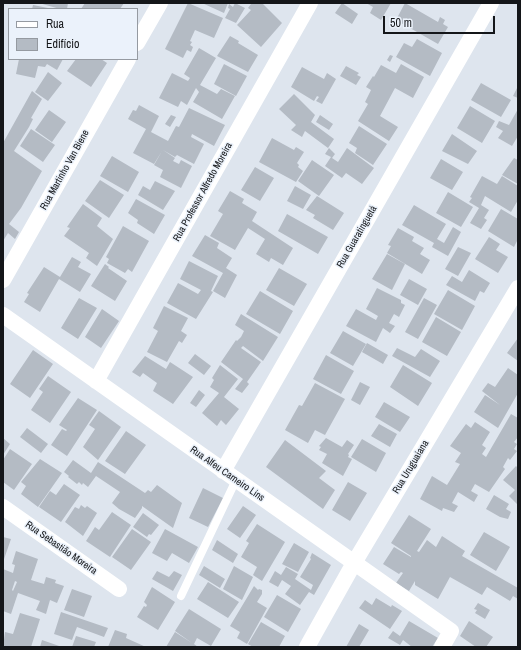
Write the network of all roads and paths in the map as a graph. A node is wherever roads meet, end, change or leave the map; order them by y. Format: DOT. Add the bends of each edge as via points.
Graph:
graph roads {
  1 [pos="160,3"];
  2 [pos="310,3"];
  3 [pos="491,3"];
  4 [pos="138,41"];
  5 [pos="127,60"];
  6 [pos="3,280"];
  7 [pos="518,288"];
  8 [pos="3,315"];
  9 [pos="96,381"];
  10 [pos="223,471"];
  11 [pos="236,480"];
  12 [pos="3,507"];
  13 [pos="354,563"];
  14 [pos="119,589"];
  15 [pos="181,596"];
  16 [pos="307,647"];
  17 [pos="442,647"];
  1 -- 4 [label="street"];
  2 -- 9 [label="street, Rua Professor Alfredo Moreira"];
  3 -- 10 [label="street, Rua Guaratinguetá"];
  5 -- 6 [label="street, Rua Martinho Van Biene"];
  7 -- 13 [label="street, Rua Uruguaiana"];
  8 -- 9 [label="street, Rua Alfeu Carneiro Lins"];
  9 -- 10 [label="street, Rua Alfeu Carneiro Lins"];
  10 -- 11 [label="street, Rua Alfeu Carneiro Lins"];
  11 -- 13 [label="street, Rua Alfeu Carneiro Lins"];
  11 -- 15 [label="lane"];
  12 -- 14 [label="street, Rua Sebastião Moreira"];
  13 -- 16 [label="street, Rua Uruguaiana"];
  13 -- 17 [label="street, Rua Alfeu Carneiro Lins" via="451,631"];
}
